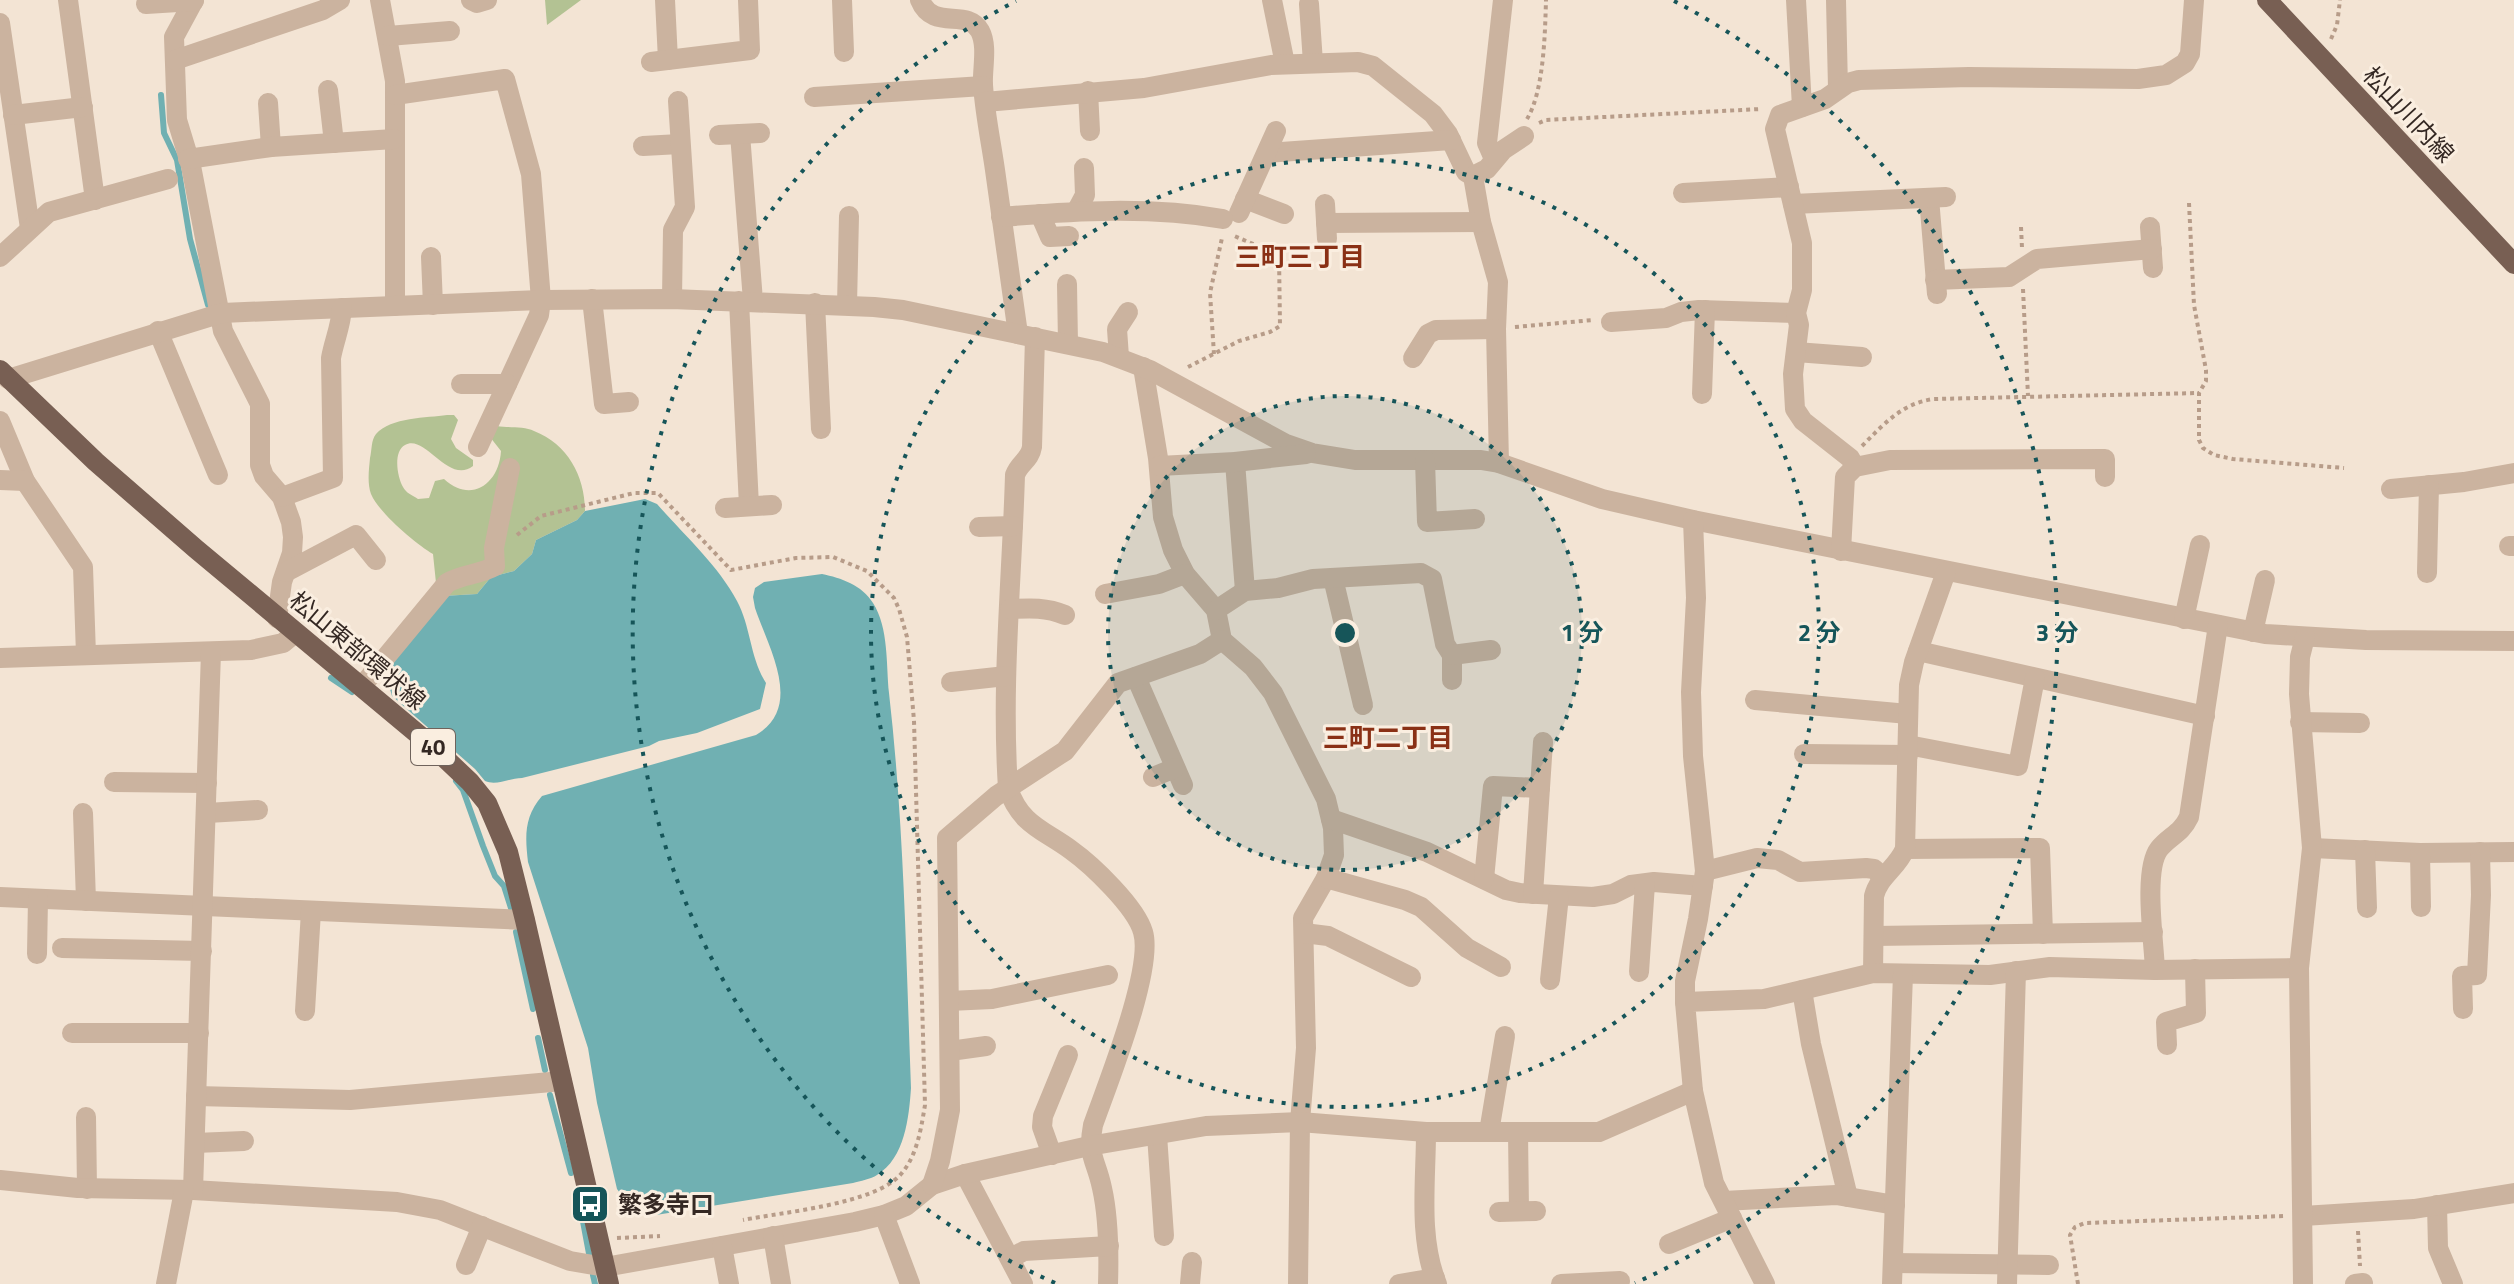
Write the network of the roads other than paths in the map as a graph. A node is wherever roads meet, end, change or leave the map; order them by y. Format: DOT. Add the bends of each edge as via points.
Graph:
graph roads {
  1 [pos="68,0"];
  2 [pos="194,0"];
  3 [pos="340,0"];
  4 [pos="380,0"];
  5 [pos="471,0"];
  6 [pos="487,0"];
  7 [pos="665,0"];
  8 [pos="748,0"];
  9 [pos="842,0"];
  10 [pos="920,0"];
  11 [pos="1272,0"];
  12 [pos="1503,0"];
  13 [pos="1796,0"];
  14 [pos="1836,0"];
  15 [pos="2194,0"];
  16 [pos="2267,0"];
  17 [pos="146,4"];
  18 [pos="1309,4"];
  19 [pos="450,31"];
  20 [pos="1,32"];
  21 [pos="388,36"];
  22 [pos="844,52"];
  23 [pos="175,60"];
  24 [pos="1313,63"];
  25 [pos="1285,64"];
  26 [pos="1838,88"];
  27 [pos="328,90"];
  28 [pos="1088,91"];
  29 [pos="984,94"];
  30 [pos="395,95"];
  31 [pos="814,97"];
  32 [pos="678,101"];
  33 [pos="268,103"];
  34 [pos="83,107"];
  35 [pos="1802,107"];
  36 [pos="13,115"];
  37 [pos="1090,131"];
  38 [pos="1276,131"];
  39 [pos="719,135"];
  40 [pos="1524,136"];
  41 [pos="394,139"];
  42 [pos="1451,140"];
  43 [pos="334,143"];
  44 [pos="680,144"];
  45 [pos="643,146"];
  46 [pos="271,147"];
  47 [pos="1267,153"];
  48 [pos="188,159"];
  49 [pos="1494,159"];
  50 [pos="1084,168"];
  51 [pos="1473,176"];
  52 [pos="168,179"];
  53 [pos="1683,193"];
  54 [pos="1791,196"];
  55 [pos="95,200"];
  56 [pos="1077,210"];
  57 [pos="1236,210"];
  58 [pos="1040,214"];
  59 [pos="1284,214"];
  60 [pos="849,216"];
  61 [pos="1001,217"];
  62 [pos="1326,222"];
  63 [pos="1481,222"];
  64 [pos="2150,227"];
  65 [pos="30,228"];
  66 [pos="1069,236"];
  67 [pos="0,257"];
  68 [pos="431,257"];
  69 [pos="2514,264"];
  70 [pos="1067,284"];
  71 [pos="592,299"];
  72 [pos="672,299"];
  73 [pos="541,300"];
  74 [pos="746,301"];
  75 [pos="815,303"];
  76 [pos="433,305"];
  77 [pos="847,305"];
  78 [pos="395,306"];
  79 [pos="342,308"];
  80 [pos="1705,310"];
  81 [pos="1128,312"];
  82 [pos="222,313"];
  83 [pos="1796,313"];
  84 [pos="1611,322"];
  85 [pos="1496,329"];
  86 [pos="158,331"];
  87 [pos="1026,335"];
  88 [pos="1068,344"];
  89 [pos="1796,352"];
  90 [pos="1119,357"];
  91 [pos="1862,357"];
  92 [pos="1413,358"];
  93 [pos="1146,368"];
  94 [pos="4,374"];
  95 [pos="461,384"];
  96 [pos="507,384"];
  97 [pos="1702,394"];
  98 [pos="629,402"];
  99 [pos="0,421"];
  100 [pos="821,429"];
  101 [pos="478,447"];
  102 [pos="1312,453"];
  103 [pos="1425,460"];
  104 [pos="1235,462"];
  105 [pos="1499,463"];
  106 [pos="1852,463"];
  107 [pos="1159,466"];
  108 [pos="510,468"];
  109 [pos="2514,473"];
  110 [pos="218,475"];
  111 [pos="2105,477"];
  112 [pos="0,480"];
  113 [pos="25,481"];
  114 [pos="2429,485"];
  115 [pos="2391,489"];
  116 [pos="282,497"];
  117 [pos="772,505"];
  118 [pos="749,506"];
  119 [pos="725,508"];
  120 [pos="1475,519"];
  121 [pos="1693,520"];
  122 [pos="1013,526"];
  123 [pos="979,527"];
  124 [pos="2200,545"];
  125 [pos="1841,551"];
  126 [pos="1379,554"];
  127 [pos="376,560"];
  128 [pos="286,572"];
  129 [pos="1946,572"];
  130 [pos="2427,573"];
  131 [pos="1185,574"];
  132 [pos="1382,575"];
  133 [pos="1333,578"];
  134 [pos="2265,580"];
  135 [pos="1245,591"];
  136 [pos="1105,594"];
  137 [pos="1010,609"];
  138 [pos="1216,610"];
  139 [pos="1065,615"];
  140 [pos="277,618"];
  141 [pos="2184,619"];
  142 [pos="2218,625"];
  143 [pos="2253,632"];
  144 [pos="295,633"];
  145 [pos="2305,637"];
  146 [pos="1222,640"];
  147 [pos="2514,641"];
  148 [pos="1491,650"];
  149 [pos="1918,651"];
  150 [pos="211,652"];
  151 [pos="86,655"];
  152 [pos="1452,655"];
  153 [pos="0,658"];
  154 [pos="1006,676"];
  155 [pos="1136,677"];
  156 [pos="2035,678"];
  157 [pos="1452,680"];
  158 [pos="951,682"];
  159 [pos="362,686"];
  160 [pos="1755,700"];
  161 [pos="1363,705"];
  162 [pos="1908,714"];
  163 [pos="2205,716"];
  164 [pos="2300,722"];
  165 [pos="2360,723"];
  166 [pos="1543,742"];
  167 [pos="1908,750"];
  168 [pos="1804,754"];
  169 [pos="1153,777"];
  170 [pos="114,782"];
  171 [pos="207,783"];
  172 [pos="1008,788"];
  173 [pos="1540,788"];
  174 [pos="258,810"];
  175 [pos="83,813"];
  176 [pos="207,813"];
  177 [pos="1331,819"];
  178 [pos="2312,848"];
  179 [pos="1905,849"];
  180 [pos="2365,850"];
  181 [pos="2480,852"];
  182 [pos="2514,852"];
  183 [pos="2420,853"];
  184 [pos="1883,877"];
  185 [pos="1326,878"];
  186 [pos="1704,878"];
  187 [pos="1484,879"];
  188 [pos="1645,884"];
  189 [pos="1533,894"];
  190 [pos="1559,896"];
  191 [pos="0,897"];
  192 [pos="38,899"];
  193 [pos="86,901"];
  194 [pos="204,906"];
  195 [pos="2421,907"];
  196 [pos="2367,908"];
  197 [pos="311,911"];
  198 [pos="525,920"];
  199 [pos="2153,932"];
  200 [pos="1304,933"];
  201 [pos="2043,934"];
  202 [pos="1874,936"];
  203 [pos="202,951"];
  204 [pos="37,954"];
  205 [pos="74,955"];
  206 [pos="1501,967"];
  207 [pos="2299,968"];
  208 [pos="2195,969"];
  209 [pos="2155,970"];
  210 [pos="2016,971"];
  211 [pos="1639,972"];
  212 [pos="1873,973"];
  213 [pos="1903,974"];
  214 [pos="1108,975"];
  215 [pos="1411,977"];
  216 [pos="1550,980"];
  217 [pos="1802,990"];
  218 [pos="949,1001"];
  219 [pos="1685,1002"];
  220 [pos="2463,1009"];
  221 [pos="305,1011"];
  222 [pos="72,1033"];
  223 [pos="199,1033"];
  224 [pos="1505,1036"];
  225 [pos="2167,1045"];
  226 [pos="986,1046"];
  227 [pos="950,1051"];
  228 [pos="1068,1055"];
  229 [pos="562,1081"];
  230 [pos="1693,1091"];
  231 [pos="196,1096"];
  232 [pos="86,1117"];
  233 [pos="1300,1122"];
  234 [pos="1426,1132"];
  235 [pos="1489,1132"];
  236 [pos="1518,1132"];
  237 [pos="1157,1135"];
  238 [pos="244,1141"];
  239 [pos="195,1143"];
  240 [pos="1089,1146"];
  241 [pos="1052,1155"];
  242 [pos="965,1174"];
  243 [pos="0,1180"];
  244 [pos="932,1185"];
  245 [pos="87,1189"];
  246 [pos="188,1190"];
  247 [pos="2514,1193"];
  248 [pos="1848,1197"];
  249 [pos="1895,1205"];
  250 [pos="2437,1205"];
  251 [pos="1728,1210"];
  252 [pos="1518,1212"];
  253 [pos="884,1215"];
  254 [pos="2303,1216"];
  255 [pos="482,1226"];
  256 [pos="773,1236"];
  257 [pos="1164,1236"];
  258 [pos="1669,1244"];
  259 [pos="722,1246"];
  260 [pos="1109,1246"];
  261 [pos="1011,1258"];
  262 [pos="1192,1262"];
  263 [pos="466,1265"];
  264 [pos="2049,1265"];
  265 [pos="575,1272"];
  266 [pos="1893,1274"];
  267 [pos="2007,1274"];
  268 [pos="607,1275"];
  269 [pos="1436,1281"];
  270 [pos="1607,1282"];
  271 [pos="2447,1282"];
  272 [pos="2363,1283"];
  273 [pos="166,1284"];
  274 [pos="729,1284"];
  275 [pos="781,1284"];
  276 [pos="910,1284"];
  277 [pos="1023,1284"];
  278 [pos="1108,1284"];
  279 [pos="1191,1284"];
  280 [pos="1298,1284"];
  281 [pos="1399,1284"];
  282 [pos="1561,1284"];
  283 [pos="1765,1284"];
  284 [pos="2303,1284"];
  285 [pos="2355,1284"];
  1 -- 34 [label="street"];
  2 -- 17 [label="street"];
  2 -- 23 [label="street" via="174,37"];
  3 -- 23 [label="street"];
  4 -- 21 [label="street"];
  5 -- 6 [label="street"];
  7 -- 8 [label="street" via="660,61 750,50"];
  9 -- 22 [label="street"];
  10 -- 29 [label="street" via="928,14 979,28"];
  11 -- 25 [label="street"];
  12 -- 49 [label="street" via="1487,143"];
  13 -- 35 [label="street"];
  14 -- 26 [label="street"];
  15 -- 26 [label="street" via="2190,54 2166,75 1859,80"];
  16 -- 69 [label="main road, 松山川内線"];
  18 -- 24 [label="street"];
  19 -- 21 [label="street"];
  20 -- 36 [label="street"];
  21 -- 30 [label="street"];
  23 -- 48 [label="street" via="177,120"];
  24 -- 25 [label="street"];
  24 -- 42 [label="street" via="1373,66 1433,114"];
  25 -- 28 [label="street" via="1144,88"];
  26 -- 35 [label="street"];
  27 -- 43 [label="street"];
  28 -- 29 [label="street"];
  28 -- 37 [label="street"];
  29 -- 31 [label="street"];
  29 -- 61 [label="street"];
  30 -- 41 [label="street"];
  30 -- 73 [label="street" via="505,79 532,182"];
  32 -- 44 [label="street"];
  33 -- 46 [label="street"];
  34 -- 36 [label="street"];
  34 -- 55 [label="street"];
  35 -- 54 [label="street" via="1780,115 1775,129"];
  36 -- 65 [label="street"];
  38 -- 47 [label="street"];
  39 -- 74 [label="street" via="750,133"];
  40 -- 49 [label="street"];
  41 -- 43 [label="street"];
  41 -- 78 [label="street"];
  42 -- 47 [label="street"];
  42 -- 51 [label="street"];
  43 -- 46 [label="street"];
  44 -- 45 [label="street"];
  44 -- 72 [label="street" via="685,207 673,230"];
  46 -- 48 [label="street"];
  47 -- 57 [label="street"];
  48 -- 82 [label="street"];
  49 -- 51 [label="street"];
  50 -- 56 [label="street" via="1085,195"];
  51 -- 63 [label="street"];
  52 -- 55 [label="street"];
  53 -- 54 [label="street"];
  54 -- 64 [label="street" via="1937,197 1936,287 2009,277 2037,259 2152,258"];
  54 -- 83 [label="street" via="1802,243 1802,290"];
  55 -- 65 [label="street" via="49,212"];
  56 -- 57 [label="street"];
  56 -- 58 [label="street"];
  57 -- 59 [label="street"];
  58 -- 61 [label="street"];
  58 -- 66 [label="street" via="1050,237"];
  60 -- 77 [label="street"];
  61 -- 87 [label="street"];
  62 -- 63 [label="street"];
  63 -- 85 [label="street" via="1497,271"];
  65 -- 67 [label="street"];
  68 -- 76 [label="street"];
  70 -- 88 [label="street"];
  71 -- 72 [label="street"];
  71 -- 73 [label="street"];
  71 -- 98 [label="street" via="604,404"];
  72 -- 74 [label="street"];
  73 -- 76 [label="street"];
  73 -- 96 [label="street"];
  74 -- 75 [label="street"];
  74 -- 118 [label="street"];
  75 -- 77 [label="street"];
  75 -- 100 [label="street"];
  76 -- 78 [label="street"];
  77 -- 87 [label="street" via="903,310"];
  78 -- 79 [label="street"];
  79 -- 82 [label="street"];
  79 -- 116 [label="street" via="331,358 340,478"];
  80 -- 83 [label="street"];
  80 -- 84 [label="street"];
  80 -- 97 [label="street"];
  81 -- 90 [label="street" via="1117,329"];
  82 -- 86 [label="street"];
  82 -- 116 [label="street" via="223,331 260,404 260,465"];
  83 -- 89 [label="street"];
  85 -- 92 [label="street" via="1436,330"];
  85 -- 105 [label="street"];
  86 -- 94 [label="street"];
  86 -- 110 [label="street"];
  87 -- 88 [label="street"];
  87 -- 122 [label="street" via="1032,447 1015,475"];
  88 -- 90 [label="street"];
  89 -- 91 [label="street"];
  89 -- 106 [label="street" via="1795,409"];
  90 -- 93 [label="street"];
  93 -- 102 [label="street"];
  93 -- 107 [label="street"];
  94 -- 140 [label="main road, 松山東部環状線 / 40"];
  95 -- 96 [label="street"];
  96 -- 101 [label="street"];
  99 -- 113 [label="street"];
  102 -- 103 [label="street" via="1355,460"];
  102 -- 104 [label="street"];
  103 -- 105 [label="street"];
  103 -- 120 [label="street" via="1427,522"];
  104 -- 107 [label="street"];
  104 -- 135 [label="street"];
  105 -- 121 [label="street" via="1602,499"];
  106 -- 111 [label="street" via="2105,459"];
  106 -- 125 [label="street" via="1845,477"];
  107 -- 131 [label="street" via="1163,517"];
  108 -- 159 [label="street" via="495,566 447,583"];
  109 -- 114 [label="street"];
  112 -- 113 [label="street"];
  113 -- 151 [label="street" via="83,567"];
  114 -- 115 [label="street"];
  114 -- 130 [label="street"];
  116 -- 128 [label="street" via="293,537"];
  117 -- 118 [label="street"];
  118 -- 119 [label="street"];
  121 -- 125 [label="street"];
  121 -- 186 [label="street" via="1691,692"];
  122 -- 123 [label="street"];
  122 -- 137 [label="street"];
  124 -- 141 [label="street"];
  125 -- 129 [label="street"];
  126 -- 132 [label="street"];
  127 -- 128 [label="street" via="356,535"];
  128 -- 140 [label="street"];
  129 -- 141 [label="street"];
  129 -- 149 [label="street"];
  131 -- 136 [label="street"];
  131 -- 138 [label="street"];
  132 -- 133 [label="street"];
  132 -- 152 [label="street" via="1421,573 1432,579"];
  133 -- 135 [label="street"];
  133 -- 161 [label="street"];
  134 -- 143 [label="street"];
  135 -- 138 [label="street"];
  137 -- 139 [label="street" via="1051,609"];
  137 -- 154 [label="street"];
  138 -- 146 [label="street"];
  140 -- 144 [label="main road, 松山東部環状線 / 40"];
  141 -- 142 [label="street"];
  142 -- 143 [label="street"];
  142 -- 163 [label="street"];
  143 -- 145 [label="street"];
  144 -- 150 [label="street" via="268,648"];
  144 -- 159 [label="main road, 松山東部環状線 / 40"];
  145 -- 147 [label="street"];
  145 -- 164 [label="street"];
  146 -- 155 [label="street" via="1200,654"];
  146 -- 177 [label="street" via="1273,693"];
  148 -- 152 [label="street"];
  149 -- 156 [label="street"];
  149 -- 162 [label="street"];
  150 -- 151 [label="street"];
  150 -- 171 [label="street"];
  151 -- 153 [label="street"];
  152 -- 157 [label="street"];
  154 -- 158 [label="street"];
  154 -- 172 [label="street"];
  155 -- 169 [label="street" via="1179,776"];
  155 -- 172 [label="street" via="1118,683 1065,751"];
  156 -- 163 [label="street"];
  156 -- 167 [label="street" via="2018,766"];
  159 -- 198 [label="main road, 松山東部環状線 / 40" via="431,745 487,803 508,852"];
  160 -- 162 [label="street"];
  162 -- 167 [label="street"];
  163 -- 199 [label="street" via="2189,817 2158,850 2150,868"];
  164 -- 165 [label="street"];
  164 -- 178 [label="street"];
  166 -- 173 [label="street"];
  167 -- 168 [label="street"];
  167 -- 179 [label="street"];
  170 -- 171 [label="street"];
  171 -- 176 [label="street"];
  172 -- 218 [label="street" via="947,838"];
  172 -- 240 [label="street" via="1028,822 1089,862 1143,931 1140,981"];
  173 -- 187 [label="street" via="1493,786"];
  173 -- 189 [label="street"];
  174 -- 176 [label="street"];
  175 -- 193 [label="street"];
  176 -- 194 [label="street"];
  177 -- 185 [label="street" via="1334,855"];
  177 -- 187 [label="street" via="1427,852"];
  178 -- 180 [label="street"];
  178 -- 207 [label="street"];
  179 -- 184 [label="street"];
  179 -- 201 [label="street" via="2040,848"];
  180 -- 183 [label="street"];
  180 -- 196 [label="street"];
  181 -- 182 [label="street"];
  181 -- 183 [label="street"];
  181 -- 220 [label="street" via="2492,895 2477,975 2462,976"];
  183 -- 195 [label="street"];
  184 -- 186 [label="street" via="1866,868 1800,872 1778,860 1757,858"];
  184 -- 202 [label="street" via="1874,896"];
  185 -- 200 [label="street" via="1303,918"];
  185 -- 206 [label="street" via="1421,907 1467,948"];
  186 -- 188 [label="street"];
  186 -- 219 [label="street"];
  187 -- 189 [label="street" via="1506,890"];
  188 -- 190 [label="street" via="1593,897"];
  188 -- 211 [label="street"];
  189 -- 190 [label="street"];
  190 -- 216 [label="street"];
  191 -- 192 [label="street"];
  192 -- 193 [label="street"];
  192 -- 204 [label="street"];
  193 -- 194 [label="street"];
  194 -- 197 [label="street"];
  194 -- 203 [label="street"];
  197 -- 198 [label="street"];
  197 -- 221 [label="street"];
  198 -- 229 [label="main road, 松山東部環状線 / 40"];
  199 -- 201 [label="street"];
  199 -- 209 [label="street"];
  200 -- 215 [label="street" via="1328,936"];
  200 -- 233 [label="street" via="1306,1048"];
  201 -- 202 [label="street"];
  202 -- 212 [label="street"];
  203 -- 205 [label="street"];
  203 -- 223 [label="street"];
  207 -- 208 [label="street"];
  207 -- 254 [label="street"];
  208 -- 209 [label="street"];
  208 -- 225 [label="street" via="2196,1013 2166,1022"];
  209 -- 210 [label="street"];
  210 -- 213 [label="street"];
  210 -- 267 [label="street"];
  212 -- 213 [label="street"];
  212 -- 217 [label="street"];
  213 -- 249 [label="street"];
  214 -- 218 [label="street" via="992,999"];
  217 -- 219 [label="street" via="1764,999"];
  217 -- 248 [label="street"];
  218 -- 227 [label="street"];
  219 -- 230 [label="street"];
  222 -- 223 [label="street"];
  223 -- 231 [label="street"];
  224 -- 235 [label="street"];
  226 -- 227 [label="street"];
  227 -- 244 [label="street" via="950,1110"];
  228 -- 241 [label="street" via="1043,1116"];
  229 -- 231 [label="street" via="350,1100"];
  229 -- 268 [label="main road, 松山東部環状線 / 40"];
  230 -- 236 [label="street" via="1599,1132"];
  230 -- 251 [label="street" via="1714,1183"];
  231 -- 239 [label="street"];
  232 -- 245 [label="street"];
  233 -- 234 [label="street"];
  233 -- 237 [label="street" via="1206,1126"];
  233 -- 280 [label="street"];
  234 -- 235 [label="street"];
  234 -- 269 [label="street" via="1426,1240"];
  235 -- 236 [label="street"];
  236 -- 252 [label="street"];
  237 -- 240 [label="street"];
  237 -- 257 [label="street"];
  238 -- 239 [label="street"];
  239 -- 246 [label="street"];
  240 -- 241 [label="street"];
  240 -- 260 [label="street" via="1101,1185"];
  241 -- 242 [label="street"];
  242 -- 244 [label="street"];
  242 -- 261 [label="street"];
  243 -- 245 [label="street"];
  244 -- 253 [label="street" via="906,1206"];
  245 -- 246 [label="street"];
  246 -- 255 [label="street" via="397,1202"];
  246 -- 273 [label="street"];
  247 -- 250 [label="street"];
  248 -- 249 [label="street"];
  248 -- 251 [label="street"];
  249 -- 266 [label="street"];
  250 -- 254 [label="street"];
  250 -- 271 [label="street" via="2438,1248"];
  251 -- 258 [label="street"];
  251 -- 283 [label="street"];
  253 -- 256 [label="street"];
  253 -- 276 [label="street"];
  254 -- 284 [label="street"];
  255 -- 263 [label="street"];
  255 -- 265 [label="street"];
  256 -- 259 [label="street"];
  256 -- 275 [label="street"];
  259 -- 268 [label="street"];
  259 -- 274 [label="street"];
  260 -- 261 [label="street" via="1024,1251"];
  260 -- 278 [label="street"];
  261 -- 277 [label="street"];
  262 -- 279 [label="street"];
  264 -- 267 [label="street"];
  265 -- 268 [label="street"];
  266 -- 267 [label="street"];
  269 -- 281 [label="street"];
  270 -- 282 [label="street"];
  272 -- 285 [label="street"];
}
